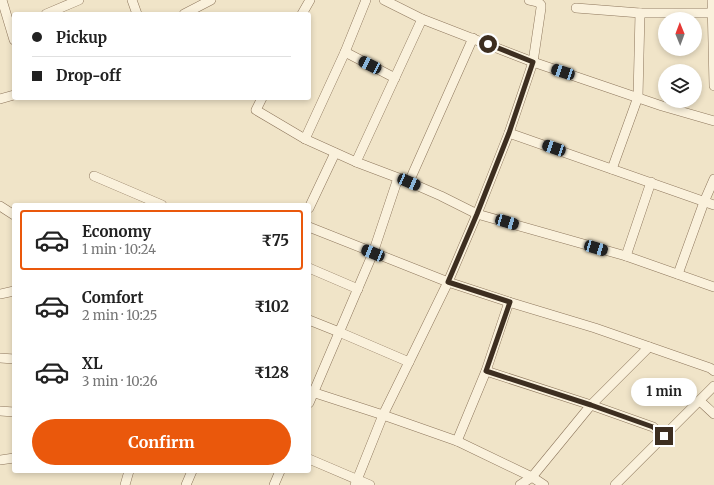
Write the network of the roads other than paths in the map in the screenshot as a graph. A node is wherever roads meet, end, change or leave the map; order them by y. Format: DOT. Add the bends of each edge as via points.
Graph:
graph roads {
  1 [pos="2,0"];
  2 [pos="79,0"];
  3 [pos="132,0"];
  4 [pos="211,0"];
  5 [pos="310,0"];
  6 [pos="366,0"];
  7 [pos="384,0"];
  8 [pos="529,0"];
  9 [pos="712,0"];
  10 [pos="196,4"];
  11 [pos="576,8"];
  12 [pos="51,12"];
  13 [pos="136,12"];
  14 [pos="186,12"];
  15 [pos="303,12"];
  16 [pos="640,12"];
  17 [pos="713,13"];
  18 [pos="422,19"];
  19 [pos="12,28"];
  20 [pos="473,38"];
  21 [pos="345,52"];
  22 [pos="533,62"];
  23 [pos="395,78"];
  24 [pos="714,86"];
  25 [pos="12,96"];
  26 [pos="638,97"];
  27 [pos="0,99"];
  28 [pos="261,100"];
  29 [pos="714,121"];
  30 [pos="509,133"];
  31 [pos="305,139"];
  32 [pos="335,153"];
  33 [pos="356,162"];
  34 [pos="612,169"];
  35 [pos="94,176"];
  36 [pos="398,178"];
  37 [pos="714,179"];
  38 [pos="409,182"];
  39 [pos="651,182"];
  40 [pos="704,202"];
  41 [pos="157,203"];
  42 [pos="311,204"];
  43 [pos="714,205"];
  44 [pos="0,206"];
  45 [pos="12,214"];
  46 [pos="477,214"];
  47 [pos="311,228"];
  48 [pos="373,253"];
  49 [pos="626,256"];
  50 [pos="311,269"];
  51 [pos="678,274"];
  52 [pos="448,282"];
  53 [pos="714,287"];
  54 [pos="358,289"];
  55 [pos="12,291"];
  56 [pos="0,294"];
  57 [pos="510,302"];
  58 [pos="311,321"];
  59 [pos="339,332"];
  60 [pos="649,347"];
  61 [pos="0,358"];
  62 [pos="12,359"];
  63 [pos="409,362"];
  64 [pos="486,371"];
  65 [pos="714,371"];
  66 [pos="714,386"];
  67 [pos="311,391"];
  68 [pos="700,401"];
  69 [pos="591,405"];
  70 [pos="0,411"];
  71 [pos="12,412"];
  72 [pos="714,414"];
  73 [pos="383,415"];
  74 [pos="664,436"];
  75 [pos="456,441"];
  76 [pos="12,458"];
  77 [pos="0,460"];
  78 [pos="311,460"];
  79 [pos="129,473"];
  80 [pos="191,473"];
  81 [pos="279,473"];
  82 [pos="532,477"];
  83 [pos="356,482"];
  84 [pos="125,485"];
  85 [pos="186,485"];
  86 [pos="274,485"];
  87 [pos="370,485"];
  88 [pos="520,485"];
  89 [pos="544,485"];
  90 [pos="615,485"];
  1 -- 19 [label="street"];
  2 -- 12 [label="street"];
  3 -- 13 [label="street"];
  4 -- 10 [label="street"];
  5 -- 15 [label="street"];
  6 -- 21 [label="street"];
  7 -- 18 [label="street"];
  8 -- 22 [label="street" via="541,5"];
  9 -- 17 [label="street"];
  10 -- 14 [label="street"];
  11 -- 16 [label="street"];
  16 -- 17 [label="street"];
  16 -- 26 [label="street"];
  17 -- 24 [label="street"];
  18 -- 20 [label="street"];
  18 -- 23 [label="street"];
  20 -- 22 [label="street"];
  20 -- 38 [label="street"];
  21 -- 23 [label="street"];
  21 -- 31 [label="street"];
  22 -- 26 [label="street"];
  22 -- 30 [label="street"];
  23 -- 33 [label="street"];
  25 -- 27 [label="street"];
  26 -- 29 [label="street"];
  26 -- 34 [label="street"];
  28 -- 31 [label="street" via="256,110"];
  30 -- 34 [label="street"];
  30 -- 46 [label="street"];
  31 -- 32 [label="street"];
  32 -- 33 [label="street"];
  32 -- 42 [label="street"];
  33 -- 36 [label="street"];
  34 -- 39 [label="street"];
  35 -- 41 [label="street"];
  36 -- 38 [label="street"];
  36 -- 48 [label="street"];
  37 -- 40 [label="street"];
  38 -- 46 [label="street"];
  39 -- 40 [label="street"];
  39 -- 49 [label="street"];
  40 -- 43 [label="street"];
  40 -- 51 [label="street"];
  44 -- 45 [label="street"];
  46 -- 49 [label="street"];
  46 -- 52 [label="street"];
  47 -- 48 [label="street"];
  48 -- 52 [label="street"];
  48 -- 54 [label="street"];
  49 -- 51 [label="street"];
  50 -- 54 [label="street"];
  51 -- 53 [label="street"];
  52 -- 57 [label="street"];
  52 -- 63 [label="street"];
  54 -- 59 [label="street"];
  55 -- 56 [label="street"];
  57 -- 60 [label="street"];
  57 -- 64 [label="street"];
  58 -- 59 [label="street"];
  59 -- 63 [label="street"];
  59 -- 67 [label="street"];
  60 -- 65 [label="street"];
  60 -- 69 [label="street"];
  61 -- 62 [label="street"];
  63 -- 73 [label="street"];
  64 -- 69 [label="street"];
  64 -- 75 [label="street"];
  66 -- 68 [label="street"];
  67 -- 73 [label="street"];
  68 -- 72 [label="street"];
  68 -- 74 [label="street"];
  69 -- 74 [label="street" via="653,427"];
  69 -- 82 [label="street"];
  70 -- 71 [label="street"];
  73 -- 75 [label="street"];
  73 -- 83 [label="street"];
  74 -- 90 [label="street"];
  75 -- 82 [label="street"];
  76 -- 77 [label="street"];
  78 -- 83 [label="street"];
  79 -- 84 [label="street"];
  80 -- 85 [label="street"];
  81 -- 86 [label="street"];
  82 -- 88 [label="street"];
  82 -- 89 [label="street"];
  83 -- 87 [label="street"];
}
